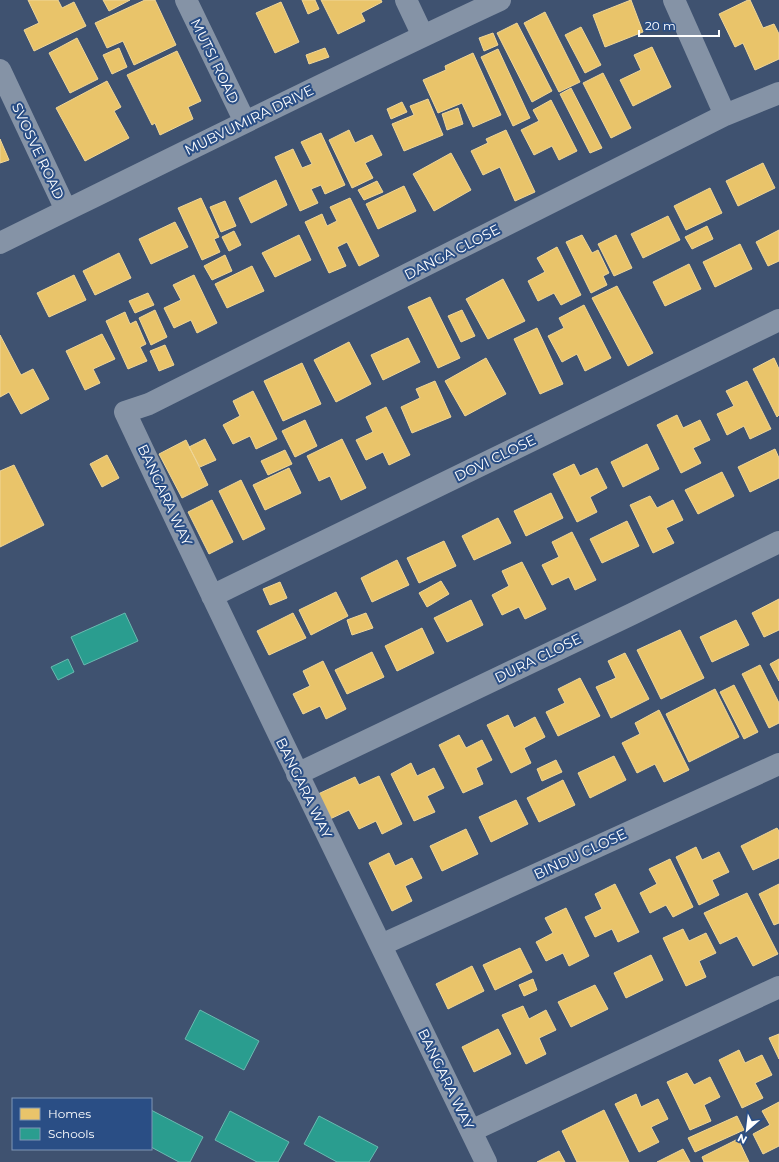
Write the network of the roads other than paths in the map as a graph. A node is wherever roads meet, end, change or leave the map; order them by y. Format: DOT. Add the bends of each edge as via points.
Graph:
graph roads {
  1 [pos="186,0"];
  2 [pos="406,0"];
  3 [pos="500,0"];
  4 [pos="674,0"];
  5 [pos="424,36"];
  6 [pos="0,70"];
  7 [pos="779,93"];
  8 [pos="725,115"];
  9 [pos="245,122"];
  10 [pos="66,210"];
  11 [pos="0,243"];
  12 [pos="779,320"];
  13 [pos="126,412"];
  14 [pos="779,542"];
  15 [pos="212,596"];
  16 [pos="779,764"];
  17 [pos="297,774"];
  18 [pos="381,945"];
  19 [pos="779,986"];
  20 [pos="471,1131"];
  21 [pos="486,1162"];
  1 -- 9 [label="street, MUTSI ROAD"];
  2 -- 5 [label="street"];
  3 -- 5 [label="street, MUBVUMIRA DRIVE"];
  4 -- 8 [label="street"];
  5 -- 9 [label="street, MUBVUMIRA DRIVE"];
  6 -- 10 [label="street, SVOSVE ROAD"];
  7 -- 8 [label="street, DANGA CLOSE"];
  8 -- 13 [label="street, DANGA CLOSE" via="149,404"];
  9 -- 10 [label="street, MUBVUMIRA DRIVE"];
  10 -- 11 [label="street, MUBVUMIRA DRIVE"];
  12 -- 15 [label="street, DOVI CLOSE"];
  13 -- 15 [label="street, BANGARA WAY"];
  14 -- 17 [label="street, DURA CLOSE"];
  15 -- 17 [label="street, BANGARA WAY"];
  16 -- 18 [label="street, BINDU CLOSE"];
  17 -- 18 [label="street, BANGARA WAY"];
  18 -- 20 [label="street, BANGARA WAY"];
  19 -- 20 [label="street"];
  20 -- 21 [label="street, BANGARA WAY"];
}
